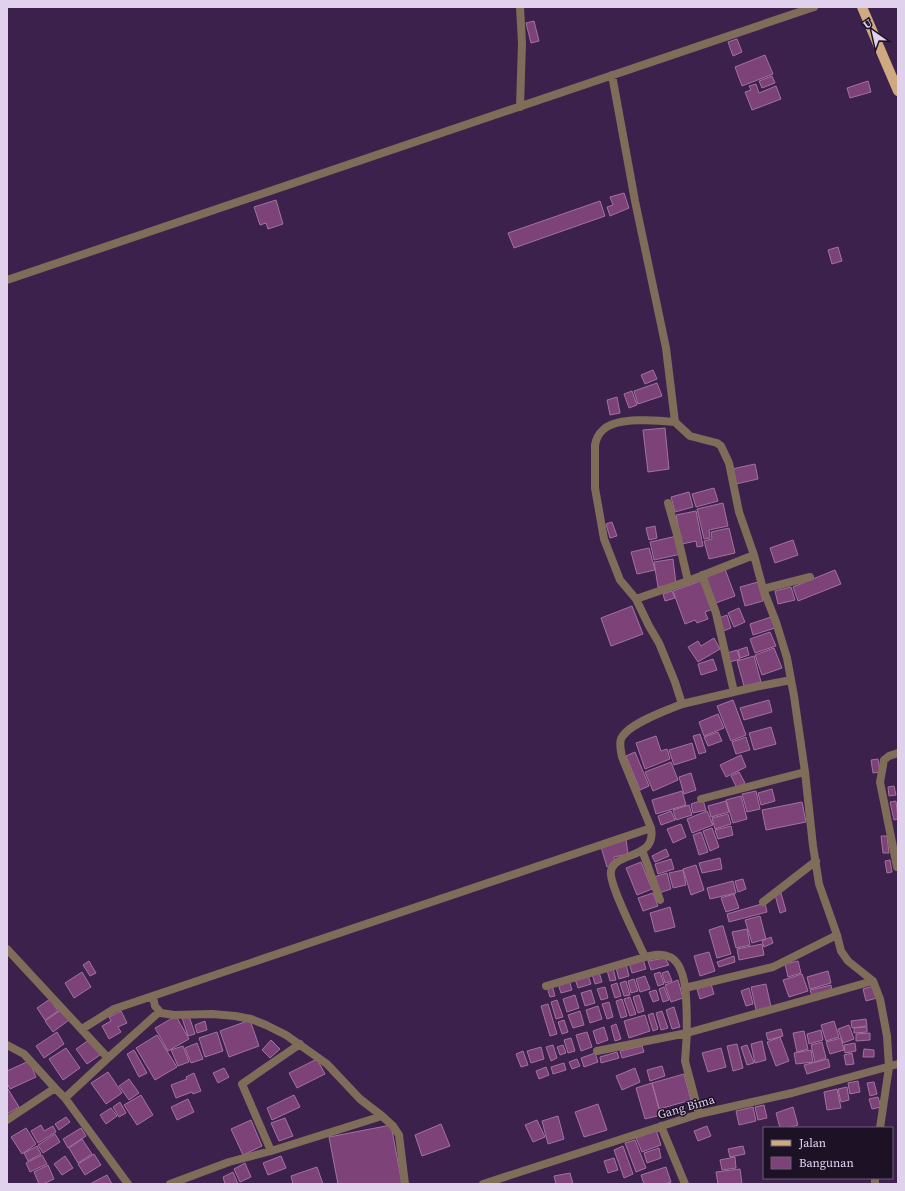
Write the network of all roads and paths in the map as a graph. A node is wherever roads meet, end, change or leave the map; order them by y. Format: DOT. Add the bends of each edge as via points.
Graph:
graph roads {
  1 [pos="520,7"];
  2 [pos="814,7"];
  3 [pos="862,7"];
  4 [pos="612,75"];
  5 [pos="898,91"];
  6 [pos="520,106"];
  7 [pos="7,280"];
  8 [pos="675,422"];
  9 [pos="668,502"];
  10 [pos="754,555"];
  11 [pos="702,575"];
  12 [pos="810,577"];
  13 [pos="688,581"];
  14 [pos="763,589"];
  15 [pos="636,599"];
  16 [pos="791,680"];
  17 [pos="734,692"];
  18 [pos="682,704"];
  19 [pos="898,753"];
  20 [pos="805,772"];
  21 [pos="701,800"];
  22 [pos="650,828"];
  23 [pos="642,850"];
  24 [pos="816,861"];
  25 [pos="897,867"];
  26 [pos="660,900"];
  27 [pos="763,902"];
  28 [pos="837,935"];
  29 [pos="7,949"];
  30 [pos="645,957"];
  31 [pos="873,981"];
  32 [pos="546,986"];
  33 [pos="685,988"];
  34 [pos="153,997"];
  35 [pos="159,1012"];
  36 [pos="82,1029"];
  37 [pos="687,1034"];
  38 [pos="300,1044"];
  39 [pos="7,1045"];
  40 [pos="598,1051"];
  41 [pos="108,1058"];
  42 [pos="898,1064"];
  43 [pos="889,1067"];
  44 [pos="55,1088"];
  45 [pos="65,1098"];
  46 [pos="699,1114"];
  47 [pos="382,1116"];
  48 [pos="7,1120"];
  49 [pos="661,1126"];
  50 [pos="880,1127"];
  51 [pos="271,1151"];
  52 [pos="128,1184"];
  53 [pos="170,1184"];
  54 [pos="405,1184"];
  55 [pos="483,1184"];
  56 [pos="686,1184"];
  1 -- 6 [label="street"];
  2 -- 4 [label="street"];
  3 -- 5 [label="main road"];
  4 -- 6 [label="street"];
  4 -- 8 [label="street" via="666,348"];
  6 -- 7 [label="street"];
  8 -- 10 [label="street" via="690,436 721,446 729,463 739,512"];
  8 -- 15 [label="street" via="647,420 614,424 603,429 596,440 595,488 604,539 620,580"];
  9 -- 13 [label="street"];
  10 -- 11 [label="street"];
  10 -- 14 [label="street"];
  11 -- 13 [label="street"];
  11 -- 17 [label="street" via="716,613"];
  12 -- 14 [label="street"];
  13 -- 15 [label="street"];
  14 -- 16 [label="street" via="776,622"];
  15 -- 18 [label="street" via="659,644"];
  16 -- 17 [label="street"];
  16 -- 20 [label="street"];
  17 -- 18 [label="street"];
  18 -- 22 [label="street" via="637,724 621,739 622,757"];
  19 -- 25 [label="street" via="884,760 880,782"];
  20 -- 21 [label="street"];
  20 -- 24 [label="street"];
  22 -- 23 [label="street" via="652,837"];
  22 -- 34 [label="street"];
  23 -- 26 [label="street"];
  23 -- 30 [label="street" via="614,865 610,874"];
  24 -- 27 [label="street"];
  24 -- 28 [label="street" via="819,884"];
  28 -- 31 [label="street" via="841,951 848,960"];
  28 -- 33 [label="street" via="773,967"];
  29 -- 36 [label="street"];
  30 -- 32 [label="street"];
  30 -- 33 [label="street" via="662,954 669,956 682,970"];
  31 -- 37 [label="street"];
  31 -- 43 [label="street" via="880,999 887,1036"];
  33 -- 37 [label="street"];
  34 -- 35 [label="street"];
  34 -- 36 [label="street" via="114,1009"];
  35 -- 38 [label="street" via="174,1015 212,1014 251,1019"];
  35 -- 41 [label="street"];
  36 -- 41 [label="street"];
  37 -- 40 [label="street"];
  37 -- 46 [label="street" via="685,1061"];
  38 -- 47 [label="street" via="327,1064 360,1099"];
  38 -- 51 [label="street" via="242,1084"];
  39 -- 44 [label="street" via="24,1054"];
  41 -- 45 [label="street"];
  42 -- 43 [label="street, Gang Bima"];
  43 -- 46 [label="street, Gang Bima"];
  43 -- 50 [label="street"];
  44 -- 45 [label="street"];
  44 -- 48 [label="street"];
  45 -- 52 [label="street"];
  46 -- 49 [label="street, Gang Bima"];
  47 -- 51 [label="street"];
  47 -- 54 [label="street" via="399,1135"];
  49 -- 55 [label="street, Gang Bima"];
  49 -- 56 [label="street"];
  51 -- 53 [label="street" via="229,1162"];
}
